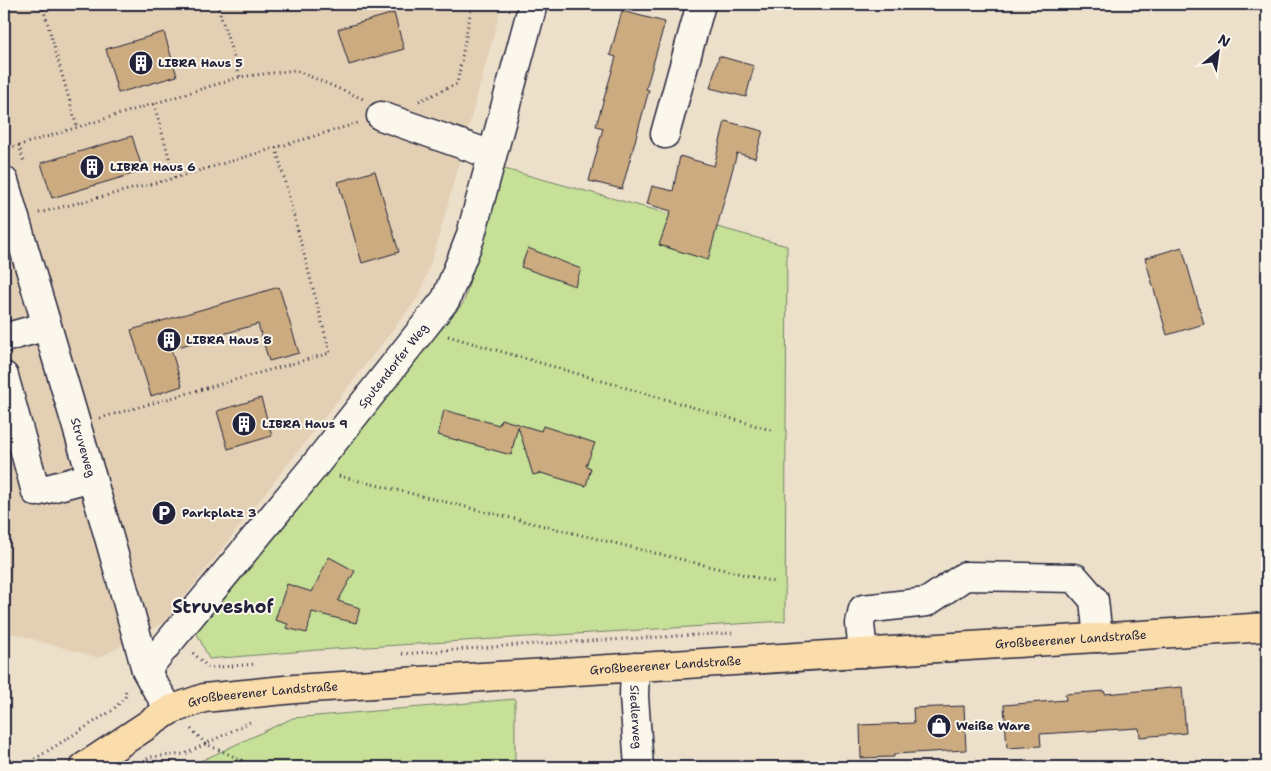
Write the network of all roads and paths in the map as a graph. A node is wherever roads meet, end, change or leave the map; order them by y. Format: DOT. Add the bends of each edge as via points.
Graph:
graph roads {
  1 [pos="42,4"];
  2 [pos="217,4"];
  3 [pos="472,4"];
  4 [pos="534,4"];
  5 [pos="698,4"];
  6 [pos="240,78"];
  7 [pos="154,104"];
  8 [pos="374,108"];
  9 [pos="77,127"];
  10 [pos="665,134"];
  11 [pos="19,145"];
  12 [pos="276,148"];
  13 [pos="4,150"];
  14 [pos="492,155"];
  15 [pos="15,176"];
  16 [pos="175,178"];
  17 [pos="36,205"];
  18 [pos="14,250"];
  19 [pos="47,326"];
  20 [pos="424,327"];
  21 [pos="4,338"];
  22 [pos="4,376"];
  23 [pos="78,425"];
  24 [pos="771,430"];
  25 [pos="312,469"];
  26 [pos="92,477"];
  27 [pos="774,582"];
  28 [pos="1267,627"];
  29 [pos="701,634"];
  30 [pos="174,636"];
  31 [pos="1098,638"];
  32 [pos="863,653"];
  33 [pos="402,654"];
  34 [pos="256,664"];
  35 [pos="635,667"];
  36 [pos="136,677"];
  37 [pos="170,710"];
  38 [pos="142,762"];
  39 [pos="22,767"];
  40 [pos="84,767"];
  41 [pos="256,767"];
  42 [pos="639,767"];
  1 -- 9 [label="path"];
  2 -- 6 [label="path"];
  3 -- 8 [label="path" via="457,84 394,112"];
  4 -- 14 [label="street, Sputendorfer Weg"];
  5 -- 10 [label="street"];
  6 -- 7 [label="path"];
  6 -- 8 [label="path" via="295,70"];
  7 -- 9 [label="path"];
  7 -- 16 [label="path"];
  8 -- 12 [label="path"];
  8 -- 14 [label="street"];
  9 -- 11 [label="path"];
  11 -- 13 [label="path"];
  11 -- 15 [label="path"];
  12 -- 16 [label="path"];
  12 -- 23 [label="path" via="330,353"];
  14 -- 20 [label="street, Sputendorfer Weg" via="470,238 446,300"];
  15 -- 18 [label="street, Struveweg"];
  16 -- 17 [label="path" via="38,214"];
  18 -- 19 [label="street, Struveweg"];
  19 -- 21 [label="street"];
  19 -- 23 [label="street, Struveweg"];
  20 -- 24 [label="path"];
  20 -- 25 [label="street, Sputendorfer Weg"];
  22 -- 26 [label="street" via="36,492"];
  23 -- 26 [label="street, Struveweg"];
  25 -- 27 [label="path"];
  25 -- 30 [label="street, Sputendorfer Weg"];
  26 -- 36 [label="street, Struveweg" via="119,568"];
  28 -- 31 [label="main road, Großbeerener Landstraße"];
  29 -- 33 [label="path"];
  30 -- 34 [label="path" via="208,668"];
  30 -- 36 [label="street, Sputendorfer Weg"];
  31 -- 32 [label="main road, Großbeerener Landstraße"];
  31 -- 32 [label="street" via="1094,600 1075,578 965,576 927,602 863,608 860,624"];
  32 -- 35 [label="main road, Großbeerener Landstraße"];
  35 -- 37 [label="main road, Großbeerener Landstraße" via="295,689 204,698"];
  35 -- 42 [label="street, Siedlerweg"];
  36 -- 37 [label="street, Struveweg" via="154,685"];
  36 -- 39 [label="path" via="113,710"];
  37 -- 40 [label="main road, Großbeerener Landstraße"];
  38 -- 41 [label="path" via="185,754 206,744"];
}
